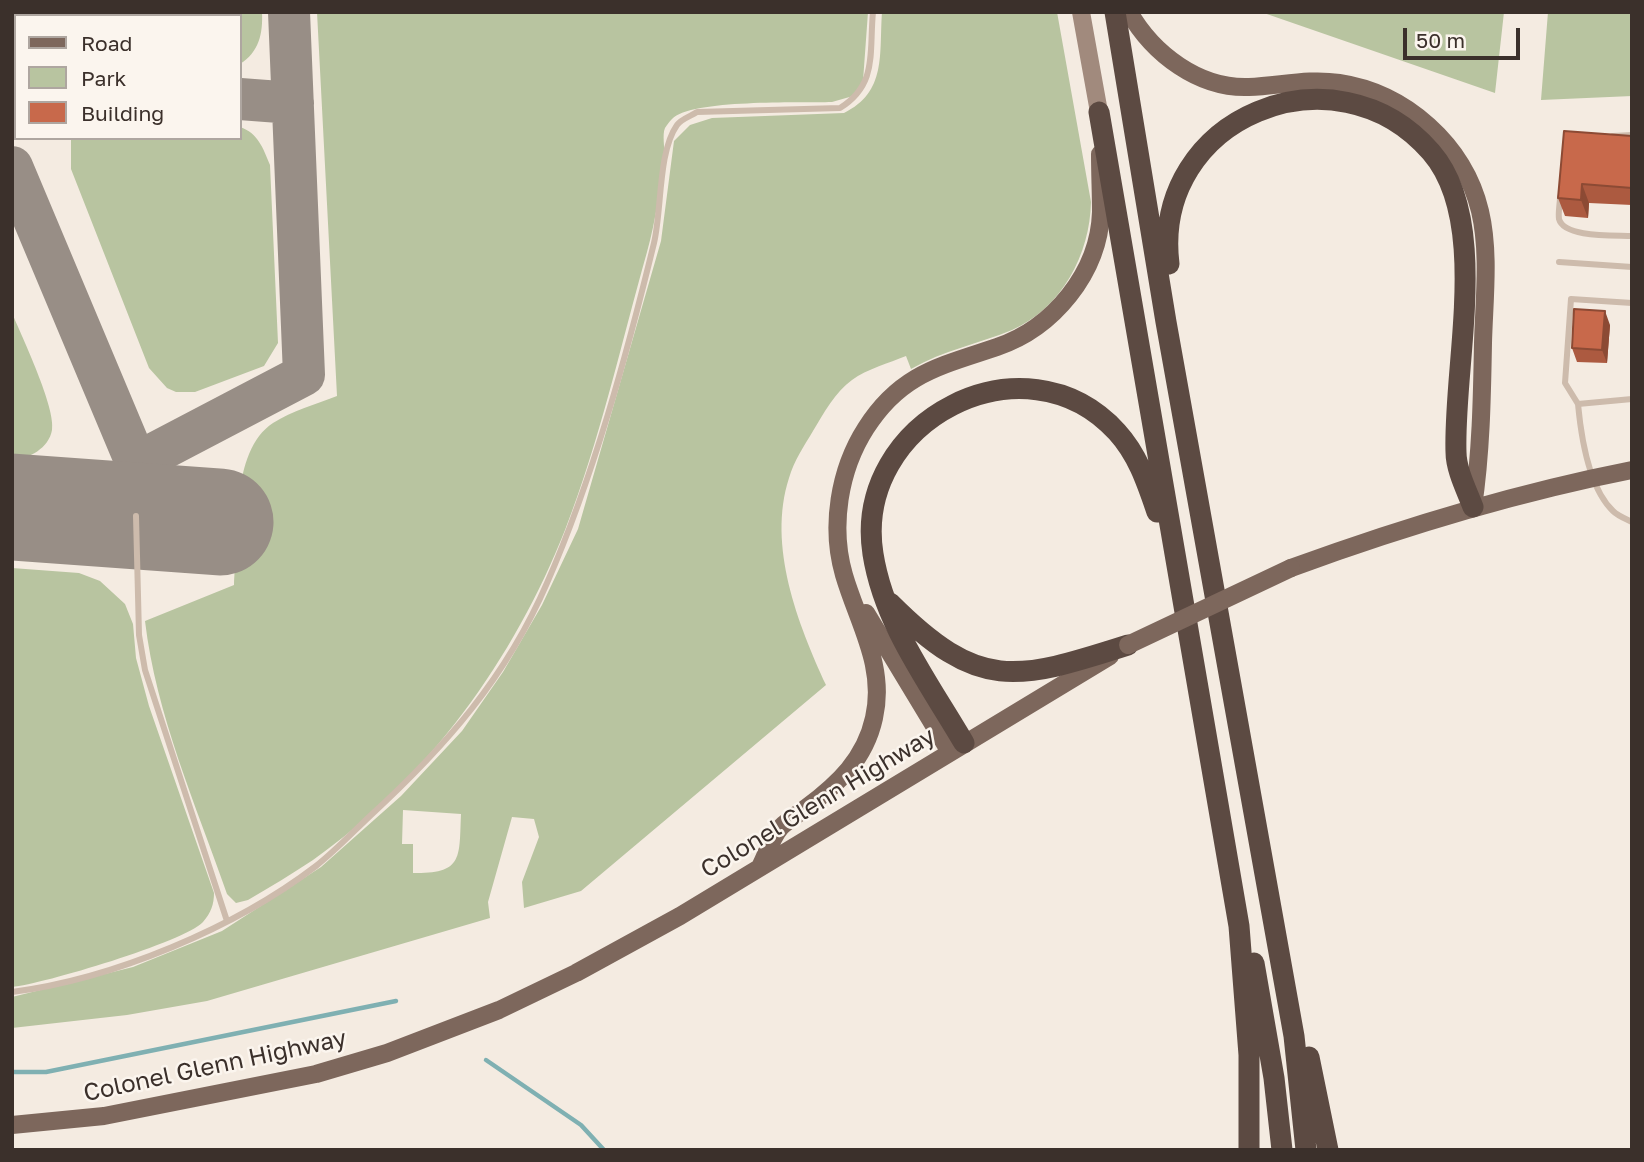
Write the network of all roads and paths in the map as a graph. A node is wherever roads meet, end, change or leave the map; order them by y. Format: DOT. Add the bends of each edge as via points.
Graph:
graph roads {
  1 [pos="873,12"];
  2 [pos="1081,12"];
  3 [pos="1115,12"];
  4 [pos="1129,12"];
  5 [pos="1099,112"];
  6 [pos="1632,135"];
  7 [pos="1606,136"];
  8 [pos="1561,183"];
  9 [pos="1632,236"];
  10 [pos="1559,262"];
  11 [pos="1632,267"];
  12 [pos="1632,303"];
  13 [pos="1166,322"];
  14 [pos="1632,399"];
  15 [pos="1578,404"];
  16 [pos="1632,470"];
  17 [pos="1593,478"];
  18 [pos="1473,508"];
  19 [pos="136,516"];
  20 [pos="1632,522"];
  21 [pos="1175,550"];
  22 [pos="886,598"];
  23 [pos="857,607"];
  24 [pos="1128,645"];
  25 [pos="957,748"];
  26 [pos="760,866"];
  27 [pos="227,921"];
  28 [pos="1239,926"];
  29 [pos="12,992"];
  30 [pos="1294,1036"];
  31 [pos="12,1125"];
  32 [pos="1249,1150"];
  33 [pos="1282,1150"];
  34 [pos="1306,1150"];
  35 [pos="1328,1150"];
  1 -- 27 [label="lane" via="867,83 856,98 840,108 697,112 678,122 669,142 655,240 590,470 547,585 492,684 460,727 316,866"];
  2 -- 5 [label="street"];
  3 -- 13 [label="highway"];
  4 -- 18 [label="main road" via="1162,54 1193,74 1245,87 1320,81 1359,88 1413,113 1447,146 1472,188 1483,233 1480,455"];
  5 -- 21 [label="highway"];
  5 -- 23 [label="main road" via="1101,213 1095,246 1079,284 1033,329 997,347 935,367 908,384 879,410 860,438 845,475 838,517 840,562"];
  6 -- 7 [label="lane"];
  8 -- 9 [label="lane" via="1559,219 1564,228"];
  10 -- 11 [label="lane"];
  12 -- 15 [label="lane" via="1571,299 1565,383"];
  13 -- 18 [label="highway" via="1170,210 1190,166 1213,139 1255,112 1306,99 1352,103 1398,123 1441,165 1462,220 1456,455"];
  13 -- 30 [label="highway"];
  14 -- 15 [label="lane"];
  15 -- 17 [label="lane" via="1582,444"];
  16 -- 17 [label="main road, Colonel Glenn Highway"];
  17 -- 18 [label="main road, Colonel Glenn Highway"];
  17 -- 20 [label="lane" via="1612,510"];
  18 -- 24 [label="main road, Colonel Glenn Highway, bridge" via="1291,568"];
  19 -- 27 [label="lane" via="143,661"];
  21 -- 22 [label="highway" via="1142,470 1117,432 1100,416 1064,396 1027,389 999,390 968,397 936,413 895,453 880,483 872,531 872,552"];
  21 -- 28 [label="highway"];
  22 -- 24 [label="highway" via="936,646 982,668 1041,670"];
  22 -- 25 [label="highway" via="891,618"];
  23 -- 25 [label="main road" via="868,614"];
  23 -- 26 [label="main road" via="877,680 870,733 844,777 779,828"];
  24 -- 25 [label="main road, Colonel Glenn Highway"];
  25 -- 26 [label="main road, Colonel Glenn Highway"];
  26 -- 31 [label="main road, Colonel Glenn Highway" via="576,973 499,1010 387,1052 316,1074 130,1111"];
  27 -- 29 [label="lane" via="131,964"];
  28 -- 32 [label="highway" via="1249,1055"];
  28 -- 33 [label="highway" via="1251,944"];
  30 -- 34 [label="highway"];
  30 -- 35 [label="highway" via="1307,1051"];
}
